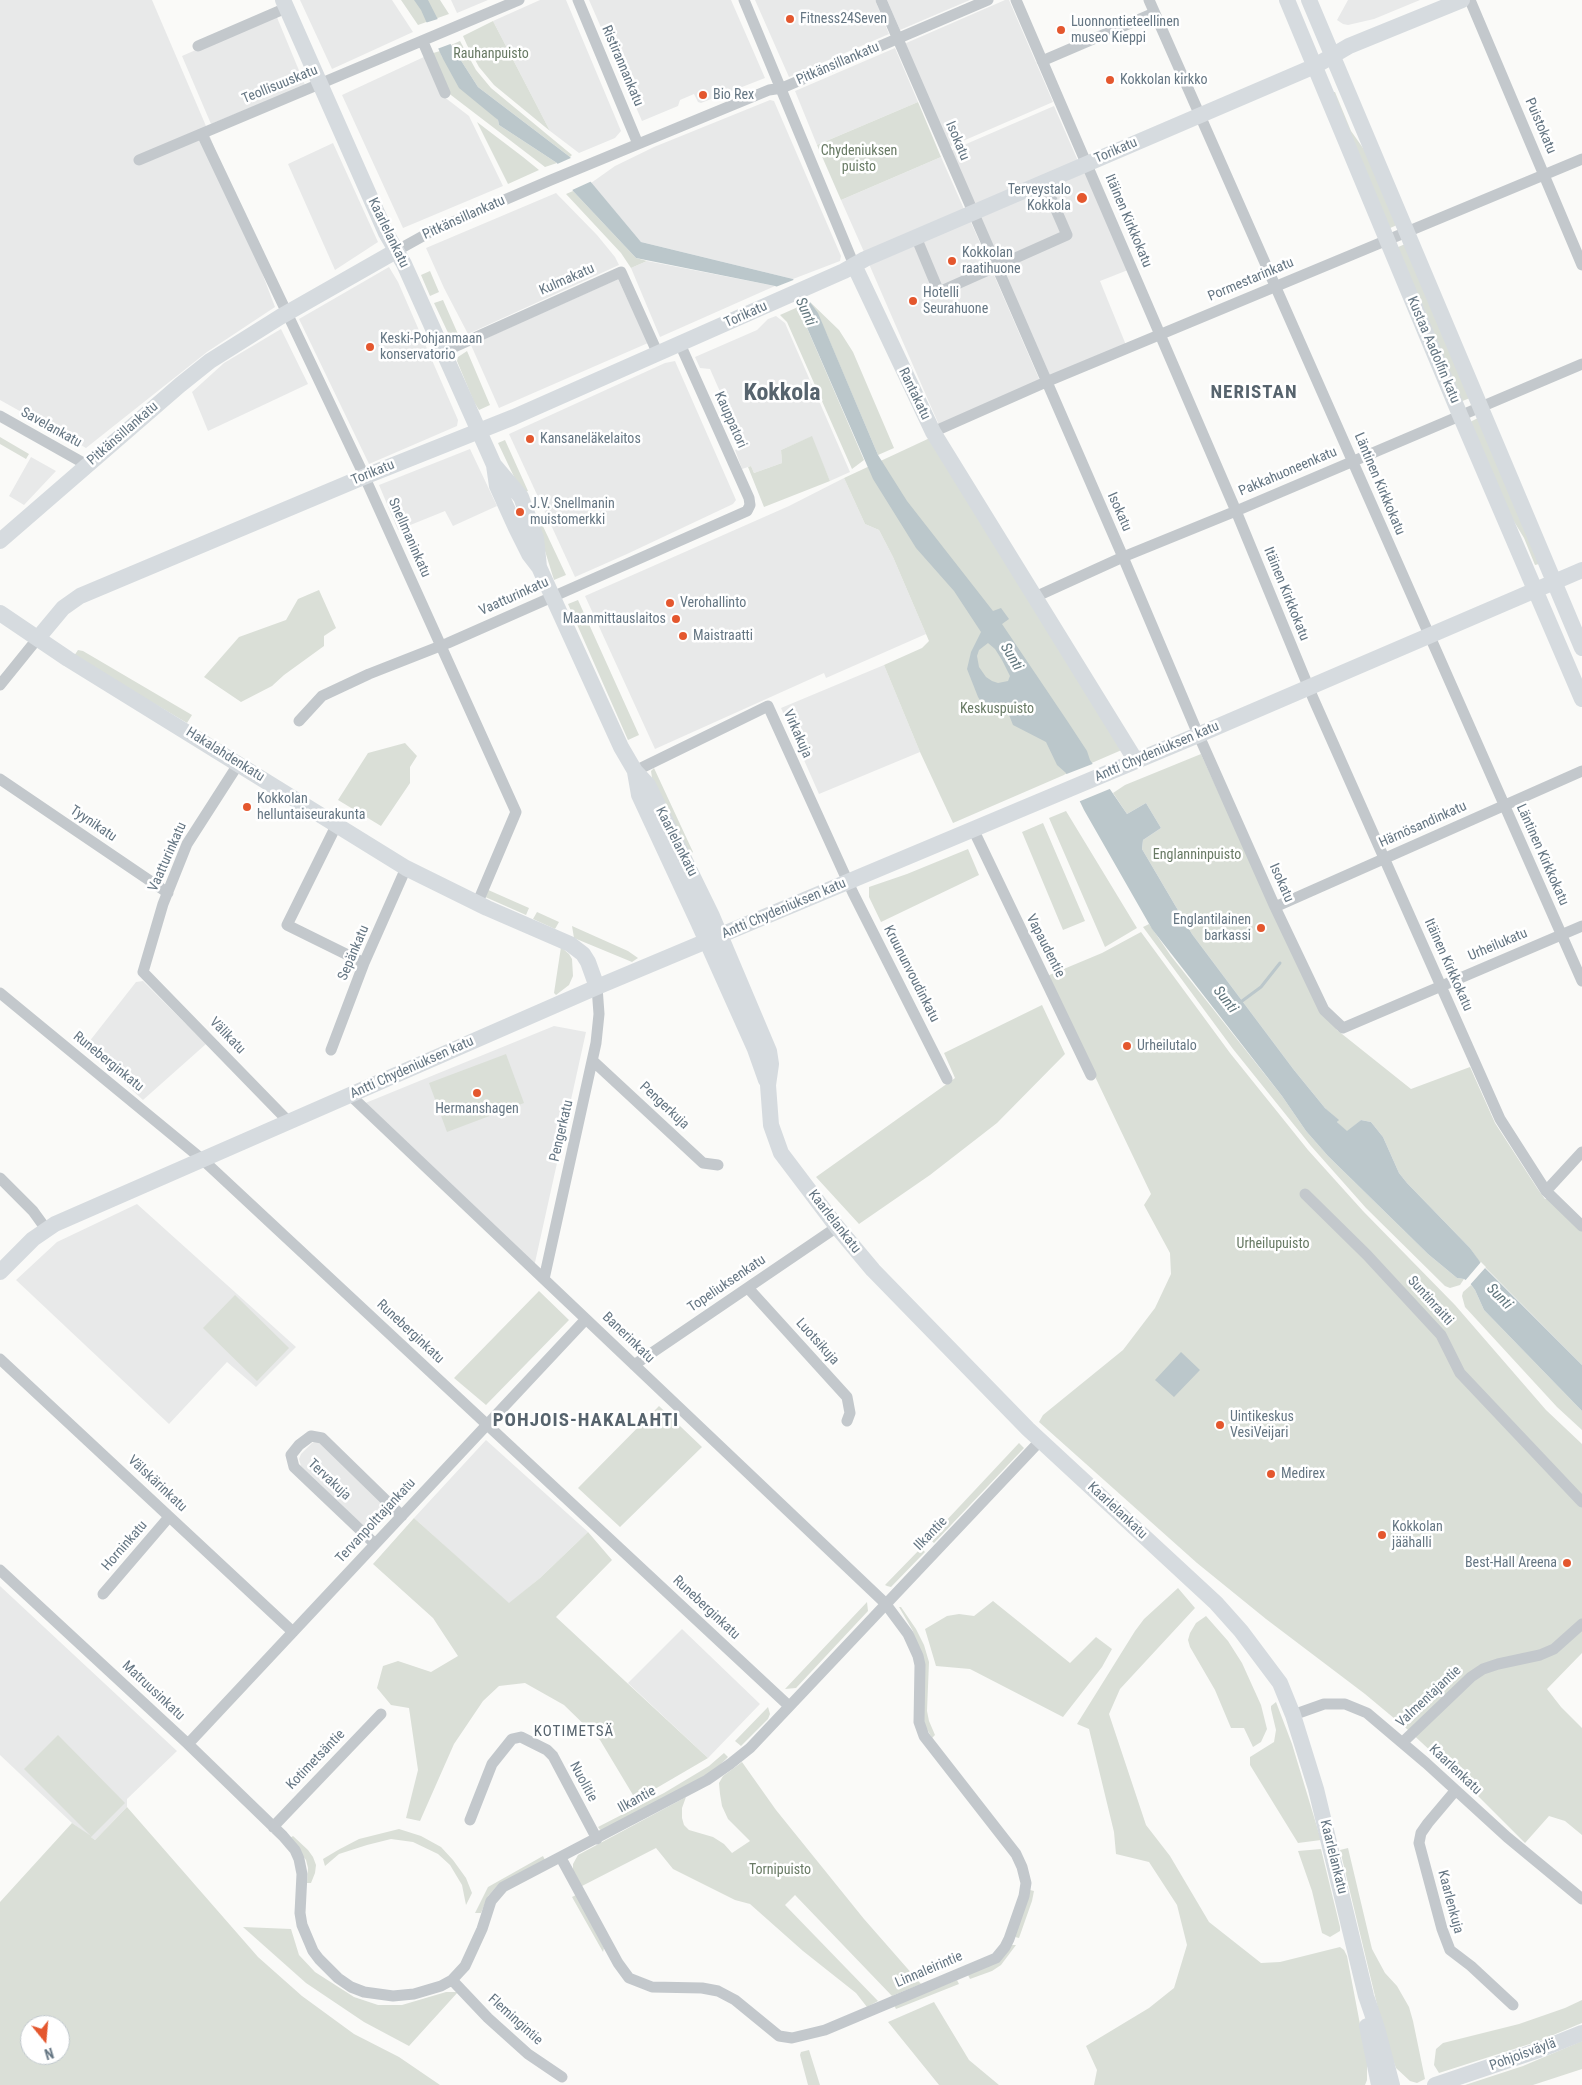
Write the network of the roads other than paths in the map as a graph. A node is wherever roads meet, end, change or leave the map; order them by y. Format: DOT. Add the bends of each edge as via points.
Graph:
graph roads {
  1 [pos="519,0"];
  2 [pos="578,0"];
  3 [pos="744,0"];
  4 [pos="881,0"];
  5 [pos="988,0"];
  6 [pos="1016,0"];
  7 [pos="1149,0"];
  8 [pos="1287,0"];
  9 [pos="1309,0"];
  10 [pos="1462,0"];
  11 [pos="1470,0"];
  12 [pos="284,4"];
  13 [pos="1154,12"];
  14 [pos="897,38"];
  15 [pos="427,40"];
  16 [pos="198,46"];
  17 [pos="1332,56"];
  18 [pos="1042,61"];
  19 [pos="1314,66"];
  20 [pos="320,85"];
  21 [pos="782,88"];
  22 [pos="445,93"];
  23 [pos="1199,116"];
  24 [pos="202,134"];
  25 [pos="638,144"];
  26 [pos="1582,158"];
  27 [pos="139,160"];
  28 [pos="1087,164"];
  29 [pos="1545,174"];
  30 [pos="1044,182"];
  31 [pos="972,213"];
  32 [pos="1406,232"];
  33 [pos="916,237"];
  34 [pos="1387,240"];
  35 [pos="396,251"];
  36 [pos="854,265"];
  37 [pos="1582,265"];
  38 [pos="995,267"];
  39 [pos="1275,286"];
  40 [pos="287,313"];
  41 [pos="1159,334"];
  42 [pos="680,344"];
  43 [pos="443,352"];
  44 [pos="658,354"];
  45 [pos="1582,364"];
  46 [pos="1046,382"];
  47 [pos="1479,407"];
  48 [pos="1460,415"];
  49 [pos="0,416"];
  50 [pos="479,431"];
  51 [pos="933,432"];
  52 [pos="1353,461"];
  53 [pos="87,465"];
  54 [pos="364,476"];
  55 [pos="749,509"];
  56 [pos="1236,511"];
  57 [pos="0,541"];
  58 [pos="1123,557"];
  59 [pos="1582,570"];
  60 [pos="1554,582"];
  61 [pos="1534,590"];
  62 [pos="552,596"];
  63 [pos="1034,598"];
  64 [pos="0,613"];
  65 [pos="1429,635"];
  66 [pos="38,638"];
  67 [pos="441,646"];
  68 [pos="1582,648"];
  69 [pos="0,685"];
  70 [pos="1308,686"];
  71 [pos="1582,699"];
  72 [pos="299,721"];
  73 [pos="1198,735"];
  74 [pos="1136,761"];
  75 [pos="239,764"];
  76 [pos="635,771"];
  77 [pos="1582,771"];
  78 [pos="0,779"];
  79 [pos="1504,806"];
  80 [pos="336,826"];
  81 [pos="973,829"];
  82 [pos="1384,859"];
  83 [pos="406,868"];
  84 [pos="848,882"];
  85 [pos="168,892"];
  86 [pos="477,904"];
  87 [pos="1275,907"];
  88 [pos="1582,926"];
  89 [pos="1561,934"];
  90 [pos="714,938"];
  91 [pos="364,963"];
  92 [pos="143,972"];
  93 [pos="1582,980"];
  94 [pos="1440,985"];
  95 [pos="597,987"];
  96 [pos="0,992"];
  97 [pos="1343,1028"];
  98 [pos="331,1050"];
  99 [pos="593,1061"];
  100 [pos="1090,1075"];
  101 [pos="947,1079"];
  102 [pos="350,1095"];
  103 [pos="289,1122"];
  104 [pos="1582,1152"];
  105 [pos="203,1160"];
  106 [pos="718,1165"];
  107 [pos="0,1178"];
  108 [pos="1546,1191"];
  109 [pos="1305,1194"];
  110 [pos="1582,1226"];
  111 [pos="837,1227"];
  112 [pos="46,1229"];
  113 [pos="0,1272"];
  114 [pos="544,1279"];
  115 [pos="748,1288"];
  116 [pos="586,1319"];
  117 [pos="0,1359"];
  118 [pos="634,1365"];
  119 [pos="847,1421"];
  120 [pos="487,1425"];
  121 [pos="1040,1441"];
  122 [pos="1582,1502"];
  123 [pos="169,1516"];
  124 [pos="402,1516"];
  125 [pos="375,1544"];
  126 [pos="0,1570"];
  127 [pos="103,1594"];
  128 [pos="885,1603"];
  129 [pos="1582,1624"];
  130 [pos="293,1632"];
  131 [pos="789,1706"];
  132 [pos="382,1714"];
  133 [pos="1294,1715"];
  134 [pos="1403,1742"];
  135 [pos="188,1744"];
  136 [pos="1455,1791"];
  137 [pos="470,1820"];
  138 [pos="273,1827"];
  139 [pos="283,1836"];
  140 [pos="597,1839"];
  141 [pos="561,1858"];
  142 [pos="1582,1899"];
  143 [pos="452,1980"];
  144 [pos="1366,1996"];
  145 [pos="1513,2005"];
  146 [pos="1582,2033"];
  147 [pos="562,2077"];
  148 [pos="1437,2084"];
  149 [pos="1379,2085"];
  150 [pos="1392,2085"];
  1 -- 15 [label="street, Teollisuuskatu"];
  2 -- 25 [label="street, Ristirannankatu"];
  3 -- 21 [label="street, Rantakatu"];
  4 -- 14 [label="street, Isokatu"];
  5 -- 14 [label="street, Pitkänsillankatu"];
  6 -- 18 [label="street, Itäinen Kirkkokatu"];
  7 -- 13 [label="street, Läntinen Kirkkokatu"];
  8 -- 19 [label="main road, Kustaa Aadolfin katu"];
  9 -- 17 [label="main road, Kustaa Aadolfin katu"];
  10 -- 17 [label="main road, Torikatu"];
  11 -- 29 [label="street, Puistokatu"];
  12 -- 16 [label="street"];
  12 -- 20 [label="main road, Kaarlelankatu"];
  13 -- 18 [label="street"];
  13 -- 23 [label="street, Läntinen Kirkkokatu"];
  14 -- 21 [label="street, Pitkänsillankatu"];
  14 -- 31 [label="street, Isokatu"];
  15 -- 20 [label="street, Teollisuuskatu"];
  15 -- 22 [label="street"];
  17 -- 19 [label="main road, Torikatu"];
  17 -- 32 [label="main road, Kustaa Aadolfin katu"];
  18 -- 28 [label="street, Itäinen Kirkkokatu"];
  19 -- 23 [label="main road, Torikatu"];
  19 -- 34 [label="main road, Kustaa Aadolfin katu"];
  20 -- 24 [label="street, Teollisuuskatu"];
  20 -- 35 [label="main road, Kaarlelankatu"];
  21 -- 25 [label="street, Pitkänsillankatu" via="769,90"];
  21 -- 36 [label="street, Rantakatu"];
  23 -- 28 [label="main road, Torikatu"];
  23 -- 39 [label="street, Läntinen Kirkkokatu"];
  24 -- 27 [label="street, Teollisuuskatu"];
  24 -- 40 [label="street, Snellmaninkatu"];
  25 -- 35 [label="street, Pitkänsillankatu" via="432,231"];
  26 -- 29 [label="street, Pormestarinkatu"];
  28 -- 30 [label="main road, Torikatu"];
  28 -- 41 [label="street, Itäinen Kirkkokatu"];
  29 -- 32 [label="street, Pormestarinkatu"];
  29 -- 37 [label="street, Puistokatu"];
  30 -- 31 [label="main road, Torikatu"];
  30 -- 38 [label="street" via="1067,235"];
  31 -- 33 [label="main road, Torikatu"];
  31 -- 38 [label="street, Isokatu"];
  32 -- 34 [label="street, Pormestarinkatu"];
  32 -- 47 [label="main road, Kustaa Aadolfin katu"];
  33 -- 36 [label="main road, Torikatu"];
  33 -- 38 [label="street" via="939,292"];
  34 -- 39 [label="street, Pormestarinkatu"];
  34 -- 48 [label="main road, Kustaa Aadolfin katu"];
  35 -- 40 [label="main road, Pitkänsillankatu"];
  35 -- 43 [label="main road, Kaarlelankatu"];
  36 -- 42 [label="main road, Torikatu"];
  36 -- 51 [label="main road, Rantakatu"];
  38 -- 46 [label="street, Isokatu"];
  39 -- 41 [label="street, Pormestarinkatu"];
  39 -- 52 [label="street, Läntinen Kirkkokatu"];
  40 -- 53 [label="main road, Pitkänsillankatu" via="210,362"];
  40 -- 54 [label="street, Snellmaninkatu"];
  41 -- 46 [label="street, Pormestarinkatu"];
  41 -- 56 [label="street, Itäinen Kirkkokatu"];
  42 -- 44 [label="main road, Torikatu"];
  42 -- 55 [label="street, Kauppatori" via="749,498"];
  43 -- 44 [label="street, Kulmakatu" via="621,272"];
  43 -- 50 [label="main road, Kaarlelankatu"];
  44 -- 50 [label="main road, Torikatu"];
  45 -- 47 [label="street, Pakkahuoneenkatu"];
  46 -- 51 [label="street, Pormestarinkatu"];
  46 -- 58 [label="street, Isokatu"];
  47 -- 48 [label="street, Pakkahuoneenkatu"];
  47 -- 60 [label="main road, Kustaa Aadolfin katu"];
  48 -- 52 [label="street, Pakkahuoneenkatu"];
  48 -- 61 [label="main road, Kustaa Aadolfin katu"];
  49 -- 53 [label="street, Savelankatu"];
  50 -- 54 [label="main road, Torikatu"];
  50 -- 62 [label="main road, Kaarlelankatu" via="494,465 495,478 509,514"];
  51 -- 63 [label="main road, Rantakatu"];
  52 -- 56 [label="street, Pakkahuoneenkatu"];
  52 -- 65 [label="street, Läntinen Kirkkokatu"];
  53 -- 57 [label="main road, Pitkänsillankatu"];
  54 -- 66 [label="main road, Torikatu" via="80,596 63,608"];
  54 -- 67 [label="street, Snellmaninkatu"];
  55 -- 62 [label="street, Vaatturinkatu"];
  56 -- 58 [label="street, Pakkahuoneenkatu"];
  56 -- 70 [label="street, Itäinen Kirkkokatu"];
  58 -- 63 [label="street, Pakkahuoneenkatu"];
  58 -- 73 [label="street, Isokatu"];
  59 -- 60 [label="main road, Antti Chydeniuksen katu"];
  60 -- 61 [label="main road, Antti Chydeniuksen katu"];
  60 -- 68 [label="main road, Kustaa Aadolfin katu"];
  61 -- 65 [label="main road, Antti Chydeniuksen katu"];
  61 -- 71 [label="main road, Kustaa Aadolfin katu"];
  62 -- 67 [label="street, Vaatturinkatu"];
  62 -- 76 [label="main road, Kaarlelankatu"];
  63 -- 74 [label="main road, Rantakatu"];
  64 -- 66 [label="main road, Hakalahdenkatu"];
  65 -- 70 [label="main road, Antti Chydeniuksen katu"];
  65 -- 79 [label="street, Läntinen Kirkkokatu"];
  66 -- 69 [label="street"];
  66 -- 75 [label="main road, Hakalahdenkatu"];
  67 -- 72 [label="street, Vaatturinkatu" via="322,696"];
  67 -- 86 [label="street, Snellmaninkatu" via="516,812"];
  70 -- 73 [label="main road, Antti Chydeniuksen katu"];
  70 -- 82 [label="street, Itäinen Kirkkokatu"];
  73 -- 74 [label="main road, Antti Chydeniuksen katu"];
  73 -- 87 [label="street, Isokatu"];
  74 -- 81 [label="main road, Antti Chydeniuksen katu"];
  75 -- 80 [label="main road, Hakalahdenkatu"];
  75 -- 85 [label="street, Vaatturinkatu" via="187,844"];
  76 -- 84 [label="street, Virkakuja" via="768,706"];
  76 -- 90 [label="main road, Kaarlelankatu" via="648,785 687,862"];
  77 -- 79 [label="street, Härnösandinkatu"];
  78 -- 85 [label="street, Tyynikatu"];
  79 -- 82 [label="street, Härnösandinkatu"];
  79 -- 89 [label="street, Läntinen Kirkkokatu"];
  80 -- 83 [label="main road, Hakalahdenkatu"];
  80 -- 91 [label="street" via="287,925"];
  81 -- 84 [label="main road, Antti Chydeniuksen katu"];
  81 -- 100 [label="street, Vapaudentie"];
  82 -- 87 [label="street, Härnösandinkatu"];
  82 -- 94 [label="street, Itäinen Kirkkokatu"];
  83 -- 86 [label="main road, Hakalahdenkatu"];
  83 -- 91 [label="street, Sepänkatu"];
  84 -- 90 [label="main road, Antti Chydeniuksen katu"];
  84 -- 101 [label="street, Kruununvoudinkatu"];
  85 -- 92 [label="street, Vaatturinkatu"];
  86 -- 95 [label="main road, Hakalahdenkatu" via="576,948 588,962"];
  87 -- 97 [label="street, Isokatu" via="1324,1010"];
  88 -- 89 [label="street, Urheilukatu"];
  89 -- 93 [label="street, Läntinen Kirkkokatu"];
  89 -- 94 [label="street, Urheilukatu"];
  90 -- 95 [label="main road, Antti Chydeniuksen katu"];
  90 -- 111 [label="main road, Kaarlelankatu" via="770,1051 768,1085 776,1143"];
  91 -- 98 [label="street, Sepänkatu"];
  92 -- 103 [label="street, Välikatu"];
  94 -- 97 [label="street, Urheilukatu"];
  94 -- 108 [label="street, Itäinen Kirkkokatu" via="1500,1119"];
  95 -- 99 [label="street, Pengerkatu" via="599,1014"];
  95 -- 102 [label="main road, Antti Chydeniuksen katu"];
  96 -- 105 [label="street, Runeberginkatu"];
  99 -- 106 [label="street, Pengerkuja" via="703,1163"];
  99 -- 114 [label="street, Pengerkatu"];
  102 -- 103 [label="main road, Antti Chydeniuksen katu"];
  102 -- 114 [label="street, Banerinkatu"];
  103 -- 105 [label="main road, Antti Chydeniuksen katu"];
  104 -- 108 [label="street"];
  105 -- 112 [label="main road, Antti Chydeniuksen katu"];
  105 -- 120 [label="street, Runeberginkatu"];
  107 -- 112 [label="street"];
  108 -- 110 [label="street, Itäinen Kirkkokatu"];
  109 -- 122 [label="street, Suntinraitti" via="1441,1335 1460,1373"];
  111 -- 115 [label="street, Topeliuksenkatu"];
  111 -- 121 [label="main road, Kaarlelankatu" via="872,1270"];
  112 -- 113 [label="main road, Antti Chydeniuksen katu"];
  114 -- 116 [label="street, Banerinkatu"];
  115 -- 118 [label="street, Topeliuksenkatu"];
  115 -- 119 [label="street, Luotsikuja" via="847,1397 850,1413"];
  116 -- 118 [label="street, Banerinkatu"];
  116 -- 120 [label="street, Tervanpolttajankatu"];
  117 -- 123 [label="street, Välskärinkatu"];
  118 -- 128 [label="street, Banerinkatu"];
  120 -- 124 [label="street, Tervanpolttajankatu"];
  120 -- 131 [label="street, Runeberginkatu"];
  121 -- 128 [label="street, Ilkantie"];
  121 -- 133 [label="main road, Kaarlelankatu" via="1241,1630 1280,1683"];
  123 -- 127 [label="street, Horninkatu"];
  123 -- 130 [label="street, Välskärinkatu"];
  124 -- 125 [label="street, Tervanpolttajankatu"];
  124 -- 125 [label="street, Tervakuja" via="322,1438 311,1436 299,1445 291,1455 294,1467"];
  125 -- 130 [label="street, Tervanpolttajankatu"];
  126 -- 135 [label="street, Matruusinkatu"];
  128 -- 131 [label="street, Ilkantie"];
  128 -- 141 [label="street, Linnaleirintie" via="908,1634 918,1656 920,1722 924,1736 984,1811 1022,1867 1026,1883 1024,1896 1009,1939 996,1958 825,2030 800,2038 786,2038 735,2000 718,1992 702,1988 652,1987 629,1978"];
  129 -- 134 [label="street, Valmentajantie" via="1554,1649 1483,1669"];
  130 -- 135 [label="street, Tervanpolttajankatu"];
  131 -- 140 [label="street, Ilkantie" via="750,1748 707,1780"];
  132 -- 138 [label="street, Kotimetsäntie"];
  133 -- 134 [label="street, Kaarlenkatu" via="1324,1704 1345,1704 1367,1713"];
  133 -- 144 [label="main road, Kaarlelankatu" via="1316,1789"];
  134 -- 136 [label="street, Kaarlenkatu"];
  135 -- 138 [label="street, Matruusinkatu"];
  136 -- 142 [label="street, Kaarlenkatu"];
  136 -- 145 [label="street, Kaarlenkuja" via="1428,1823 1420,1842 1442,1929 1450,1950"];
  137 -- 140 [label="street, Nuolitie" via="492,1764 512,1738 521,1737 553,1756"];
  138 -- 139 [label="street, Matruusinkatu"];
  139 -- 143 [label="street, Ilkantie" via="295,1850 301,1866 300,1913 306,1936 319,1959 338,1978 364,1992 393,1996 423,1993"];
  140 -- 141 [label="street, Ilkantie"];
  141 -- 143 [label="street, Ilkantie" via="503,1887 495,1895 472,1954"];
  143 -- 147 [label="street, Flemingintie" via="528,2054"];
  144 -- 149 [label="main road, Kaarlelankatu" via="1367,2031"];
  144 -- 150 [label="main road, Kaarlelankatu"];
  146 -- 148 [label="main road, Pohjoisväylä"];
}
